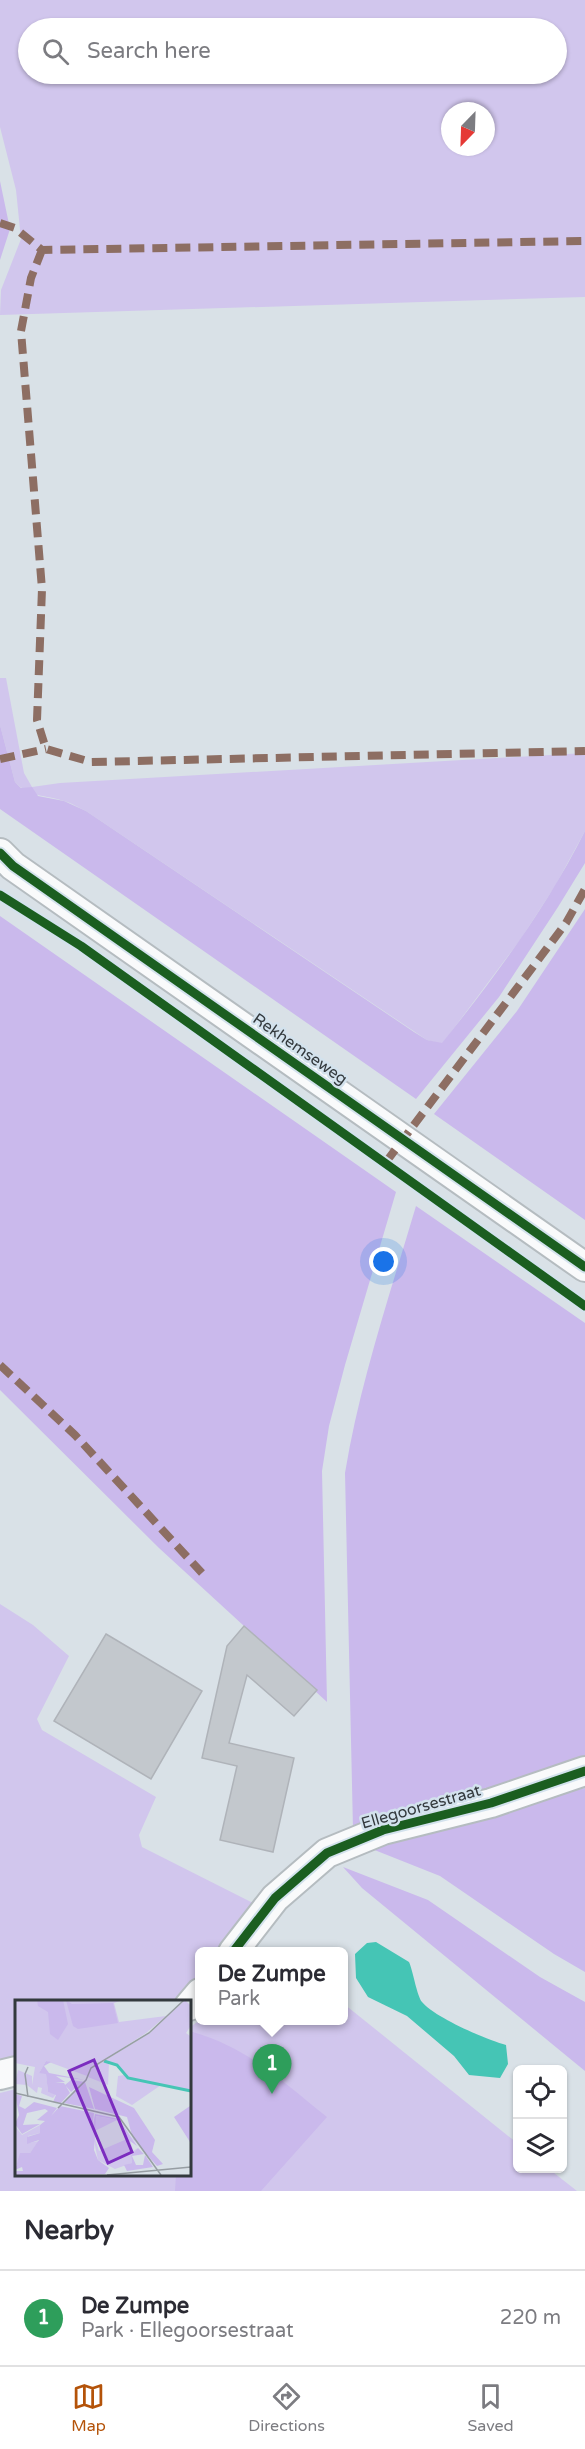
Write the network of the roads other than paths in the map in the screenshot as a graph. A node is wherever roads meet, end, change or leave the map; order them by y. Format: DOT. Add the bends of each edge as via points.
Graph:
graph roads {
  1 [pos="0,853"];
  2 [pos="585,1267"];
  3 [pos="585,1771"];
  4 [pos="237,1947"];
  5 [pos="15,2071"];
  6 [pos="0,2075"];
  1 -- 2 [label="street, Rekhemseweg" via="41,886"];
  3 -- 4 [label="street, Ellegoorsestraat" via="491,1803 383,1830 327,1853 275,1898"];
  5 -- 6 [label="street"];
}
